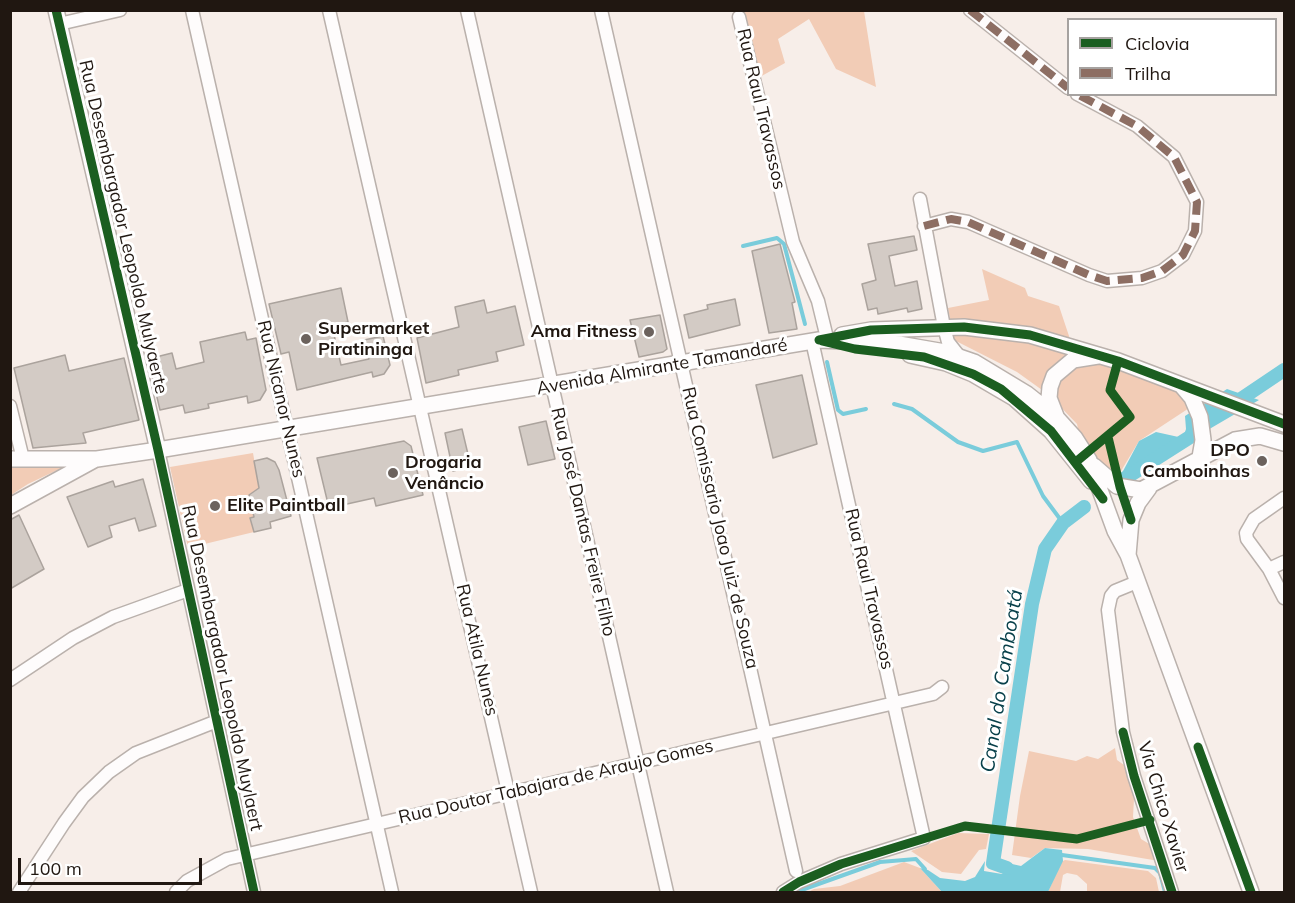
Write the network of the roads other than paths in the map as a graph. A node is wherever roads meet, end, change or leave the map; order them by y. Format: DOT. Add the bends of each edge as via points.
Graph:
graph roads {
  1 [pos="120,10"];
  2 [pos="192,10"];
  3 [pos="329,10"];
  4 [pos="467,10"];
  5 [pos="601,10"];
  6 [pos="970,10"];
  7 [pos="58,17"];
  8 [pos="739,17"];
  9 [pos="1067,87"];
  10 [pos="1081,96"];
  11 [pos="920,199"];
  12 [pos="924,226"];
  13 [pos="944,327"];
  14 [pos="819,340"];
  15 [pos="1104,356"];
  16 [pos="960,357"];
  17 [pos="683,363"];
  18 [pos="552,385"];
  19 [pos="1181,385"];
  20 [pos="10,406"];
  21 [pos="422,406"];
  22 [pos="1056,417"];
  23 [pos="1284,424"];
  24 [pos="289,428"];
  25 [pos="1284,442"];
  26 [pos="158,450"];
  27 [pos="1201,451"];
  28 [pos="17,459"];
  29 [pos="97,459"];
  30 [pos="1089,460"];
  31 [pos="1149,488"];
  32 [pos="1284,498"];
  33 [pos="1103,499"];
  34 [pos="10,506"];
  35 [pos="1128,555"];
  36 [pos="1284,562"];
  37 [pos="1269,569"];
  38 [pos="1137,582"];
  39 [pos="189,590"];
  40 [pos="1284,598"];
  41 [pos="10,680"];
  42 [pos="942,687"];
  43 [pos="895,703"];
  44 [pos="217,721"];
  45 [pos="765,734"];
  46 [pos="638,763"];
  47 [pos="509,794"];
  48 [pos="376,825"];
  49 [pos="246,855"];
  50 [pos="796,871"];
  51 [pos="19,892"];
  52 [pos="176,892"];
  53 [pos="254,892"];
  54 [pos="392,892"];
  55 [pos="531,892"];
  56 [pos="667,892"];
  57 [pos="783,892"];
  58 [pos="1172,892"];
  59 [pos="1251,892"];
  1 -- 7 [label="street"];
  2 -- 24 [label="street, Rua Nicanor Nunes"];
  3 -- 21 [label="street"];
  4 -- 18 [label="street, Rua José Dantas Freire Filho"];
  5 -- 17 [label="street, Rua Comissario Joao Juiz de Souza"];
  6 -- 9 [label="street"];
  7 -- 26 [label="street, Rua Desembargador Leopoldo Mulyaerte"];
  8 -- 14 [label="street, Rua Raul Travassos" via="793,242 818,301"];
  10 -- 12 [label="street" via="1137,126 1174,157 1197,202 1195,231 1183,255 1162,271 1142,278 1107,281 968,222 951,219"];
  11 -- 12 [label="street"];
  12 -- 13 [label="street"];
  13 -- 14 [label="street" via="871,330"];
  13 -- 15 [label="street" via="1030,335"];
  13 -- 16 [label="street" via="952,351"];
  14 -- 16 [label="street, Avenida Almirante Tamandaré" via="912,345"];
  14 -- 17 [label="street, Avenida Almirante Tamandaré"];
  14 -- 33 [label="street" via="855,349 924,357 973,374 1001,389 1051,431"];
  14 -- 43 [label="street, Rua Raul Travassos"];
  15 -- 19 [label="street"];
  15 -- 22 [label="street" via="1073,360 1054,376 1049,398"];
  16 -- 22 [label="street, Avenida Almirante Tamandaré" via="1012,383"];
  17 -- 18 [label="street, Avenida Almirante Tamandaré"];
  17 -- 45 [label="street, Rua Comissario Joao Juiz de Souza"];
  18 -- 21 [label="street, Avenida Almirante Tamandaré"];
  18 -- 46 [label="street, Rua José Dantas Freire Filho"];
  19 -- 23 [label="street"];
  19 -- 27 [label="street" via="1195,404 1202,425"];
  20 -- 28 [label="street"];
  21 -- 24 [label="street, Avenida Almirante Tamandaré"];
  21 -- 47 [label="street, Rua Atila Nunes"];
  22 -- 30 [label="street, Avenida Almirante Tamandaré"];
  24 -- 26 [label="street, Avenida Almirante Tamandaré"];
  24 -- 48 [label="street, Rua Nicanor Nunes"];
  25 -- 27 [label="street" via="1252,436"];
  26 -- 29 [label="street, Avenida Almirante Tamandaré"];
  26 -- 39 [label="street, Rua Desembargador Leopoldo Muylaert"];
  27 -- 31 [label="street"];
  28 -- 29 [label="street, Avenida Almirante Tamandaré"];
  29 -- 34 [label="street, Avenida Almirante Tamandaré"];
  30 -- 31 [label="street" via="1117,486"];
  30 -- 33 [label="street, Avenida Almirante Tamandaré"];
  31 -- 35 [label="street, Avenida Almirante Tamandaré" via="1131,520"];
  32 -- 37 [label="street" via="1254,519 1246,533"];
  33 -- 35 [label="street, Avenida Almirante Tamandaré"];
  35 -- 38 [label="street, Avenida Almirante Tamandaré"];
  36 -- 37 [label="street"];
  37 -- 40 [label="street"];
  38 -- 58 [label="street, Via Chico Xavier" via="1115,591 1108,610 1124,732"];
  38 -- 59 [label="street, Avenida Almirante Tamandaré"];
  39 -- 41 [label="street" via="113,617"];
  39 -- 44 [label="street, Rua Desembargador Leopoldo Muylaert"];
  42 -- 43 [label="street, Rua Doutor Tabajara de Araujo Gomes" via="933,694"];
  43 -- 45 [label="street, Rua Doutor Tabajara de Araujo Gomes"];
  43 -- 57 [label="street, Rua Raul Travassos" via="924,838 841,864"];
  44 -- 49 [label="street, Rua Desembargador Leopoldo Muylaert"];
  44 -- 51 [label="street" via="136,753 108,772 70,814"];
  45 -- 46 [label="street, Rua Doutor Tabajara de Araujo Gomes"];
  45 -- 50 [label="street, Rua Comissario Joao Juiz de Souza"];
  46 -- 47 [label="street, Rua Doutor Tabajara de Araujo Gomes"];
  46 -- 56 [label="street, Rua José Dantas Freire Filho"];
  47 -- 48 [label="street, Rua Doutor Tabajara de Araujo Gomes"];
  47 -- 55 [label="street, Rua Atila Nunes"];
  48 -- 49 [label="street, Rua Doutor Tabajara de Araujo Gomes"];
  48 -- 54 [label="street, Rua Nicanor Nunes"];
  49 -- 52 [label="street, Rua Doutor Tabajara de Araujo Gomes" via="209,867"];
  49 -- 53 [label="street, Rua Desembargador Leopoldo Muylaert"];
}
